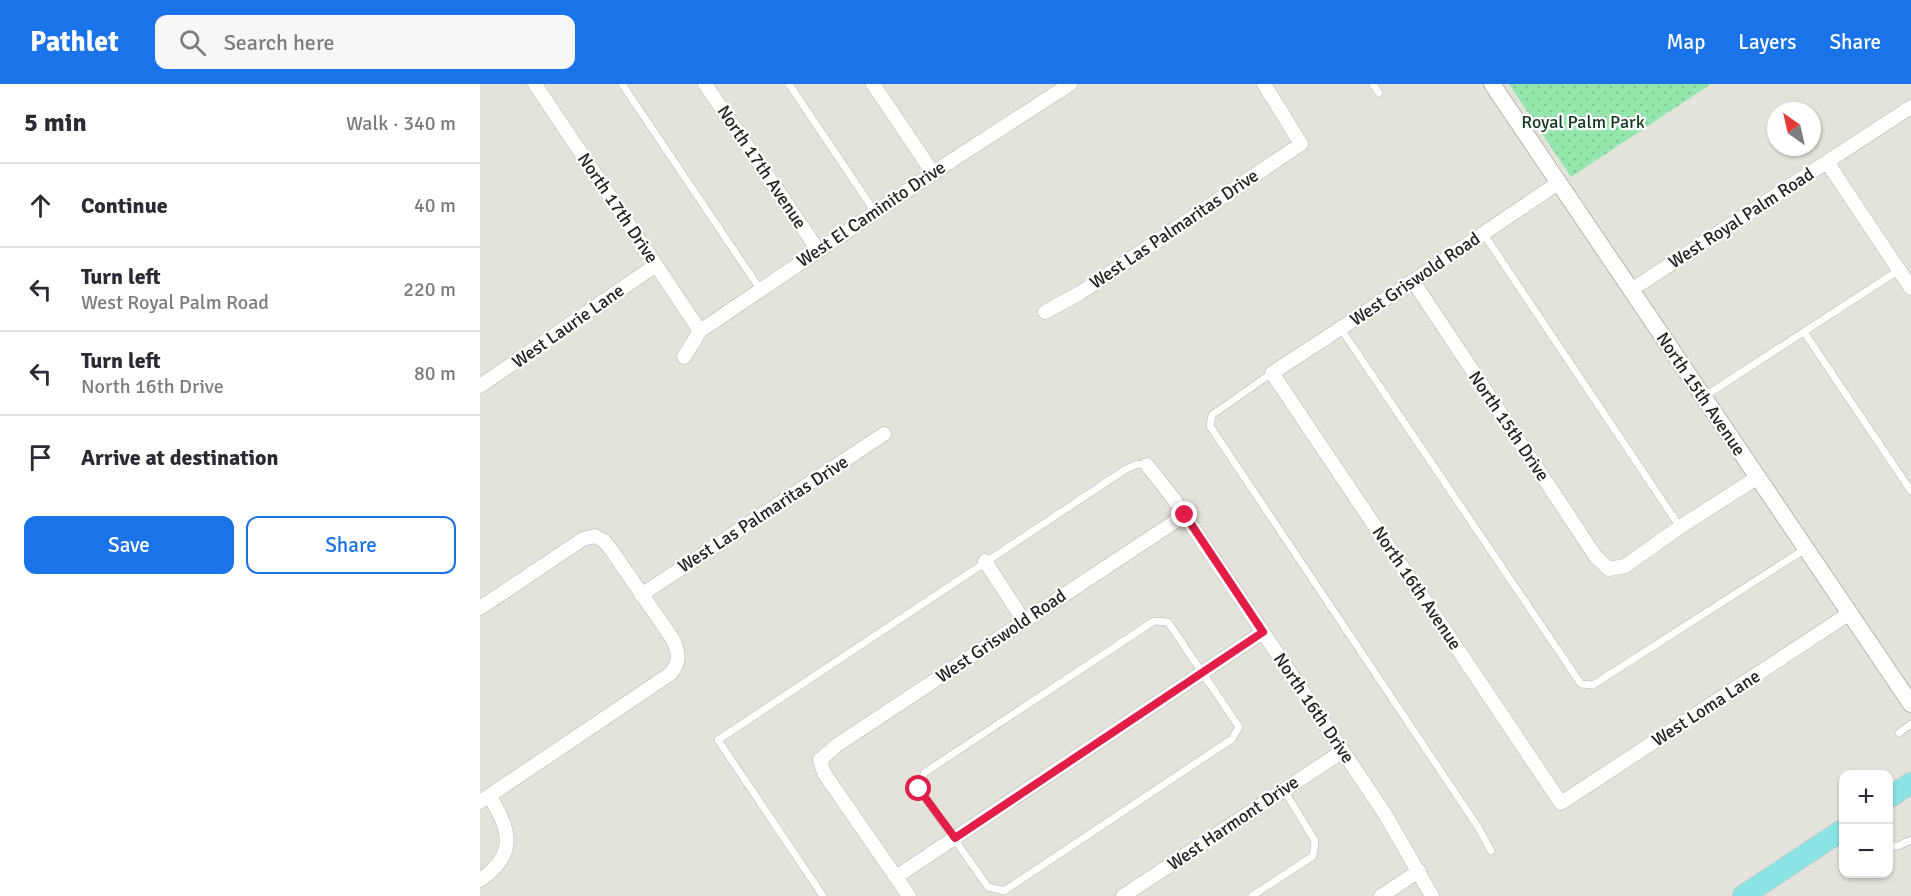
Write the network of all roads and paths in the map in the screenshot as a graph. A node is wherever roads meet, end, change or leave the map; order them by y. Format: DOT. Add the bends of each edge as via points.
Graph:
graph roads {
  1 [pos="535,84"];
  2 [pos="622,84"];
  3 [pos="705,84"];
  4 [pos="789,84"];
  5 [pos="873,84"];
  6 [pos="1070,84"];
  7 [pos="1264,84"];
  8 [pos="1373,84"];
  9 [pos="1492,84"];
  10 [pos="1379,93"];
  11 [pos="1911,107"];
  12 [pos="1827,162"];
  13 [pos="933,173"];
  14 [pos="1558,183"];
  15 [pos="875,212"];
  16 [pos="1483,233"];
  17 [pos="818,250"];
  18 [pos="656,265"];
  19 [pos="1899,270"];
  20 [pos="1413,281"];
  21 [pos="1911,288"];
  22 [pos="760,289"];
  23 [pos="1631,290"];
  24 [pos="1045,312"];
  25 [pos="1341,329"];
  26 [pos="700,331"];
  27 [pos="1804,332"];
  28 [pos="684,357"];
  29 [pos="1272,373"];
  30 [pos="480,386"];
  31 [pos="1704,396"];
  32 [pos="885,434"];
  33 [pos="1147,465"];
  34 [pos="1758,477"];
  35 [pos="1911,491"];
  36 [pos="1185,515"];
  37 [pos="1680,527"];
  38 [pos="1806,548"];
  39 [pos="985,561"];
  40 [pos="641,595"];
  41 [pos="480,608"];
  42 [pos="1850,613"];
  43 [pos="1024,621"];
  44 [pos="1263,632"];
  45 [pos="1203,672"];
  46 [pos="1911,704"];
  47 [pos="1911,724"];
  48 [pos="1899,733"];
  49 [pos="1343,751"];
  50 [pos="1911,783"];
  51 [pos="1284,790"];
  52 [pos="1893,795"];
  53 [pos="484,799"];
  54 [pos="1561,803"];
  55 [pos="1839,832"];
  56 [pos="955,838"];
  57 [pos="1911,840"];
  58 [pos="1893,846"];
  59 [pos="1491,850"];
  60 [pos="1419,871"];
  61 [pos="896,877"];
  62 [pos="480,880"];
  63 [pos="823,896"];
  64 [pos="909,896"];
  65 [pos="1123,896"];
  66 [pos="1252,896"];
  67 [pos="1381,896"];
  68 [pos="1432,896"];
  69 [pos="1743,896"];
  1 -- 18 [label="street, North 17th Drive"];
  2 -- 22 [label="lane"];
  3 -- 17 [label="street, North 17th Avenue"];
  4 -- 15 [label="lane"];
  5 -- 13 [label="street"];
  6 -- 13 [label="street, West El Caminito Drive"];
  7 -- 24 [label="street, West Las Palmaritas Drive" via="1301,144"];
  8 -- 10 [label="lane"];
  9 -- 14 [label="street, North 15th Avenue"];
  11 -- 12 [label="street, West Royal Palm Road"];
  12 -- 19 [label="street"];
  12 -- 23 [label="street, West Royal Palm Road"];
  13 -- 15 [label="street, West El Caminito Drive"];
  14 -- 16 [label="street, West Griswold Road"];
  14 -- 23 [label="street, North 15th Avenue"];
  15 -- 17 [label="street, West El Caminito Drive"];
  16 -- 20 [label="street, West Griswold Road"];
  16 -- 37 [label="lane"];
  17 -- 22 [label="street, West El Caminito Drive"];
  18 -- 26 [label="street, North 17th Drive"];
  18 -- 30 [label="street, West Laurie Lane"];
  19 -- 21 [label="street"];
  19 -- 27 [label="lane"];
  20 -- 25 [label="street, West Griswold Road"];
  20 -- 37 [label="street, North 15th Drive" via="1596,557 1609,569 1625,566"];
  22 -- 26 [label="street, West El Caminito Drive"];
  23 -- 31 [label="street, North 15th Avenue"];
  25 -- 29 [label="street, West Griswold Road"];
  25 -- 38 [label="lane" via="1581,684 1593,685"];
  26 -- 28 [label="street, West El Caminito Drive"];
  27 -- 31 [label="lane"];
  27 -- 35 [label="lane"];
  29 -- 54 [label="street, North 16th Avenue"];
  29 -- 59 [label="lane" via="1212,415 1210,426"];
  31 -- 34 [label="street, North 15th Avenue"];
  32 -- 40 [label="street, West Las Palmaritas Drive"];
  33 -- 36 [label="street, North 16th Drive"];
  33 -- 39 [label="lane" via="1126,469"];
  34 -- 37 [label="street"];
  34 -- 38 [label="street, North 15th Avenue"];
  36 -- 43 [label="street, West Griswold Road"];
  36 -- 44 [label="street, North 16th Drive"];
  38 -- 42 [label="street, North 15th Avenue"];
  39 -- 43 [label="street"];
  39 -- 63 [label="lane" via="718,740"];
  40 -- 41 [label="street" via="612,551 594,536 583,539"];
  40 -- 53 [label="street" via="672,638 679,659 675,668"];
  42 -- 46 [label="street, North 15th Avenue"];
  42 -- 54 [label="street, West Loma Lane"];
  43 -- 61 [label="street, West Griswold Road" via="820,759 824,773"];
  44 -- 45 [label="street"];
  44 -- 49 [label="street, North 16th Drive"];
  45 -- 56 [label="street"];
  45 -- 56 [label="lane" via="1168,622 1154,621 924,773 919,789"];
  45 -- 56 [label="lane" via="1239,728 1232,739 1004,891 988,887"];
  47 -- 48 [label="lane"];
  49 -- 51 [label="street, West Harmont Drive"];
  49 -- 60 [label="street, North 16th Drive"];
  50 -- 52 [label="main road"];
  51 -- 65 [label="street, West Harmont Drive"];
  51 -- 66 [label="lane" via="1315,841 1313,856"];
  53 -- 62 [label="street" via="506,825 507,842 501,861"];
  55 -- 69 [label="main road"];
  56 -- 61 [label="street"];
  57 -- 58 [label="lane"];
  60 -- 67 [label="street"];
  60 -- 68 [label="street, North 16th Drive"];
  61 -- 64 [label="street"];
}
